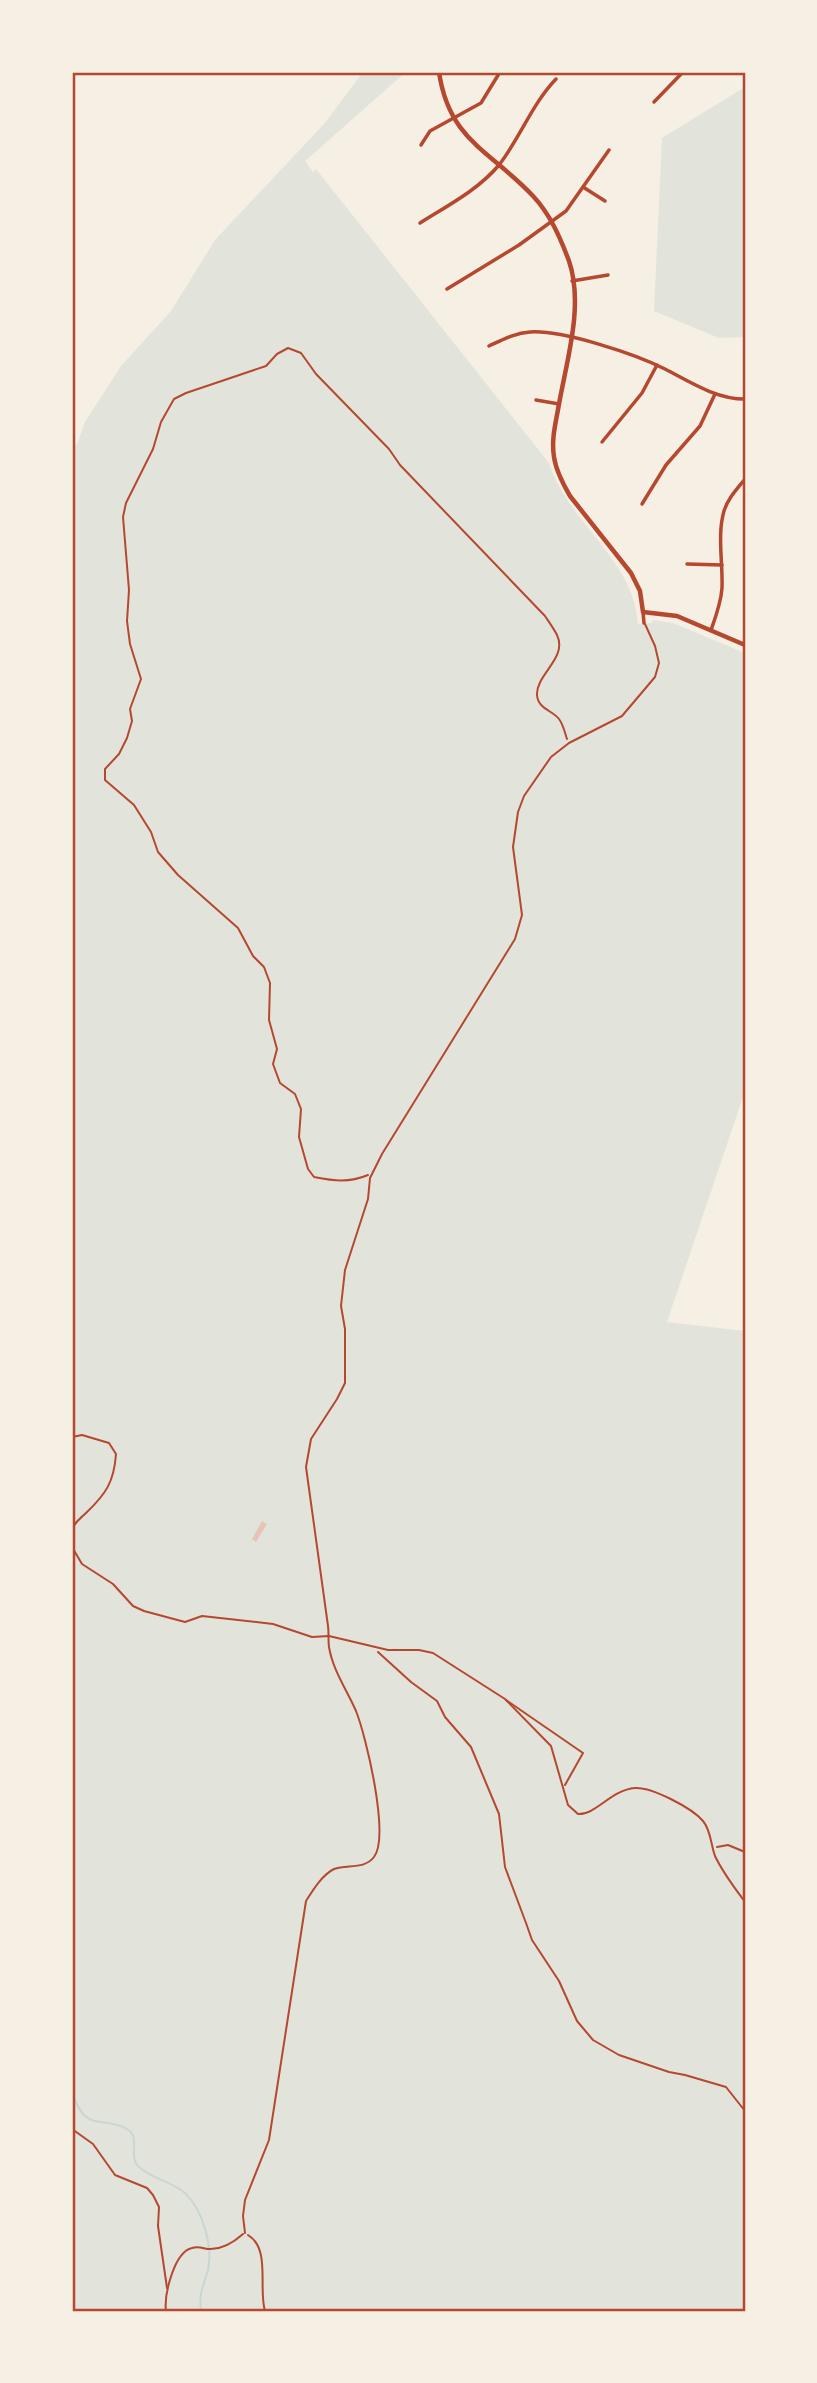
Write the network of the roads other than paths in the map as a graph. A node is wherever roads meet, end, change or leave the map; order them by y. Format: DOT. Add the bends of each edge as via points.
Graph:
graph roads {
  1 [pos="439,72"];
  2 [pos="500,72"];
  3 [pos="683,72"];
  4 [pos="556,79"];
  5 [pos="654,102"];
  6 [pos="454,118"];
  7 [pos="421,145"];
  8 [pos="609,150"];
  9 [pos="499,165"];
  10 [pos="583,187"];
  11 [pos="605,201"];
  12 [pos="553,222"];
  13 [pos="420,223"];
  14 [pos="608,275"];
  15 [pos="572,281"];
  16 [pos="447,289"];
  17 [pos="571,337"];
  18 [pos="489,346"];
  19 [pos="657,365"];
  20 [pos="715,394"];
  21 [pos="745,399"];
  22 [pos="536,400"];
  23 [pos="559,404"];
  24 [pos="602,442"];
  25 [pos="745,478"];
  26 [pos="741,484"];
  27 [pos="745,488"];
  28 [pos="642,504"];
  29 [pos="687,564"];
  30 [pos="722,565"];
  31 [pos="643,612"];
  32 [pos="644,624"];
  33 [pos="711,630"];
  34 [pos="745,645"];
  35 [pos="72,1437"];
  36 [pos="72,1530"];
  37 [pos="72,1547"];
  38 [pos="329,1636"];
  39 [pos="505,1699"];
  40 [pos="564,1786"];
  41 [pos="745,1902"];
  42 [pos="245,2233"];
  1 -- 6 [label="street"];
  2 -- 6 [label="street" via="485,99"];
  3 -- 5 [label="street"];
  4 -- 9 [label="street"];
  6 -- 7 [label="street" via="430,131"];
  6 -- 9 [label="street" via="471,141"];
  8 -- 10 [label="street"];
  9 -- 12 [label="street"];
  9 -- 13 [label="street" via="477,187"];
  10 -- 11 [label="street"];
  10 -- 12 [label="street"];
  12 -- 15 [label="street"];
  12 -- 16 [label="street"];
  14 -- 15 [label="street"];
  15 -- 17 [label="street"];
  17 -- 18 [label="street" via="527,332"];
  17 -- 19 [label="street"];
  17 -- 23 [label="street"];
  19 -- 20 [label="street"];
  19 -- 24 [label="street" via="642,393"];
  20 -- 21 [label="street"];
  20 -- 28 [label="street" via="700,426 666,465"];
  22 -- 23 [label="street"];
  23 -- 31 [label="street" via="553,446 556,465 570,496 631,573"];
  25 -- 26 [label="street"];
  26 -- 27 [label="street"];
  26 -- 30 [label="street" via="724,510"];
  29 -- 30 [label="street"];
  30 -- 33 [label="street" via="719,610"];
  31 -- 32 [label="street"];
  31 -- 33 [label="street" via="677,616"];
  32 -- 38 [label="lane" via="659,663 655,677 622,716 569,743 543,766 524,796 513,847 522,915 515,939 372,1174 345,1270 341,1306 345,1382 311,1439 306,1467"];
  33 -- 34 [label="street"];
  35 -- 36 [label="lane" via="82,1435 109,1443 116,1454 109,1487"];
  37 -- 38 [label="lane" via="82,1564 144,1611 184,1622 202,1616 228,1618 273,1624 312,1637"];
  38 -- 39 [label="lane" via="372,1647 433,1653"];
  38 -- 42 [label="lane" via="341,1684 368,1748 379,1848 364,1865 334,1870 306,1901 270,2140 245,2200"];
  39 -- 40 [label="lane" via="551,1746"];
  39 -- 40 [label="lane" via="583,1753"];
  40 -- 41 [label="lane" via="568,1805 582,1815 619,1791 638,1788 677,1802 704,1821 713,1849"];
}
